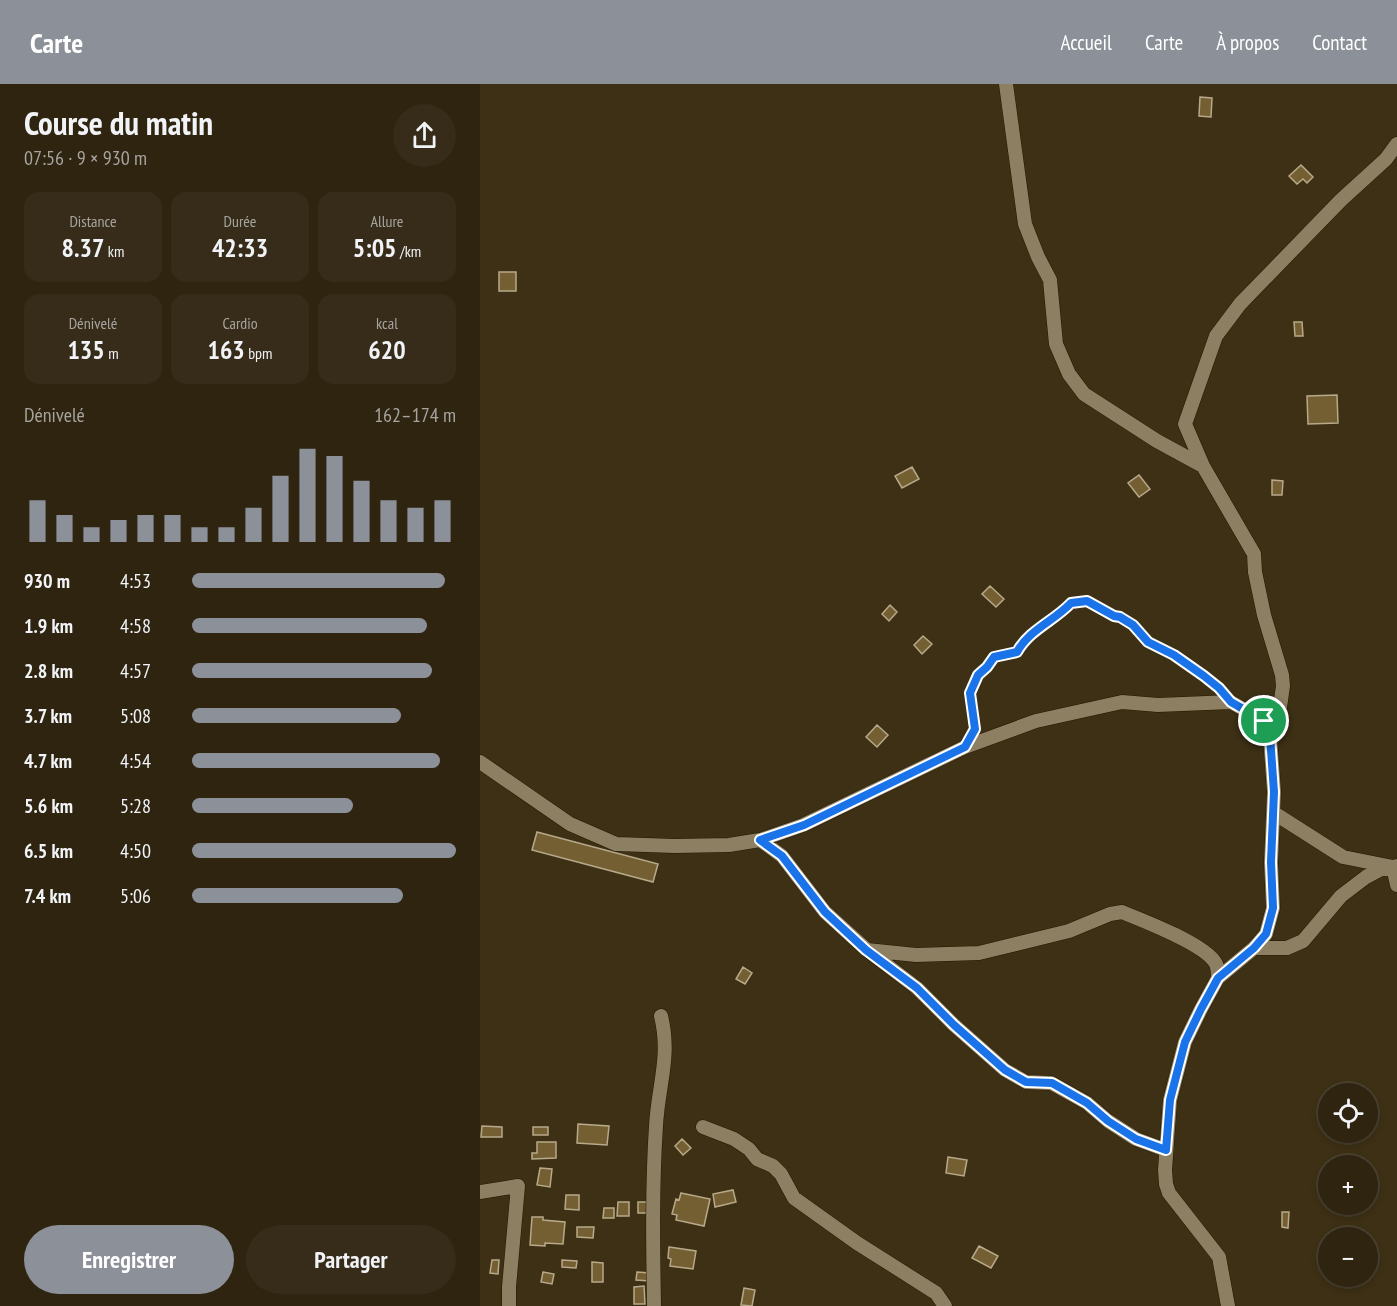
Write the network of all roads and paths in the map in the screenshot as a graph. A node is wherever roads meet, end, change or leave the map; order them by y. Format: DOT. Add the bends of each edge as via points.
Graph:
graph roads {
  1 [pos="1006,84"];
  2 [pos="1397,144"];
  3 [pos="1203,466"];
  4 [pos="1231,702"];
  5 [pos="1264,721"];
  6 [pos="965,747"];
  7 [pos="480,762"];
  8 [pos="1274,813"];
  9 [pos="760,840"];
  10 [pos="1395,866"];
  11 [pos="1397,885"];
  12 [pos="1254,948"];
  13 [pos="866,950"];
  14 [pos="1218,978"];
  15 [pos="661,1016"];
  16 [pos="703,1127"];
  17 [pos="1166,1150"];
  18 [pos="480,1192"];
  19 [pos="509,1306"];
  20 [pos="654,1306"];
  21 [pos="945,1306"];
  22 [pos="1228,1306"];
  1 -- 3 [label="street" via="1025,224 1050,280 1056,344 1069,374 1084,394"];
  2 -- 3 [label="street" via="1240,304 1216,336 1185,424"];
  3 -- 5 [label="street" via="1254,555 1269,638 1283,686 1280,707"];
  4 -- 5 [label="street"];
  4 -- 6 [label="street" via="1122,702 1036,721"];
  4 -- 6 [label="path" via="1204,676 1148,642 1133,625 1087,601 1071,603 1035,631 1017,652 994,657 978,675 970,693 975,729"];
  5 -- 8 [label="street" via="1270,736"];
  6 -- 9 [label="street" via="804,825"];
  7 -- 9 [label="street" via="570,824 616,844 729,845"];
  8 -- 10 [label="street" via="1343,856"];
  8 -- 12 [label="street" via="1273,908 1266,934"];
  9 -- 13 [label="street" via="782,856 825,912"];
  10 -- 11 [label="street"];
  10 -- 12 [label="street" via="1378,870 1341,896 1303,941 1287,948"];
  12 -- 14 [label="street"];
  13 -- 14 [label="street" via="916,955 979,953 1069,931 1122,912 1187,940 1208,954 1216,964"];
  13 -- 17 [label="street" via="917,988 1005,1070 1026,1082 1052,1083 1136,1139"];
  14 -- 17 [label="street" via="1185,1042 1170,1100"];
  15 -- 20 [label="street" via="666,1053 656,1124"];
  16 -- 21 [label="street" via="734,1139 757,1159 773,1166 794,1198 936,1293"];
  17 -- 22 [label="street" via="1169,1193 1219,1257"];
  18 -- 19 [label="street" via="518,1186"];
}
